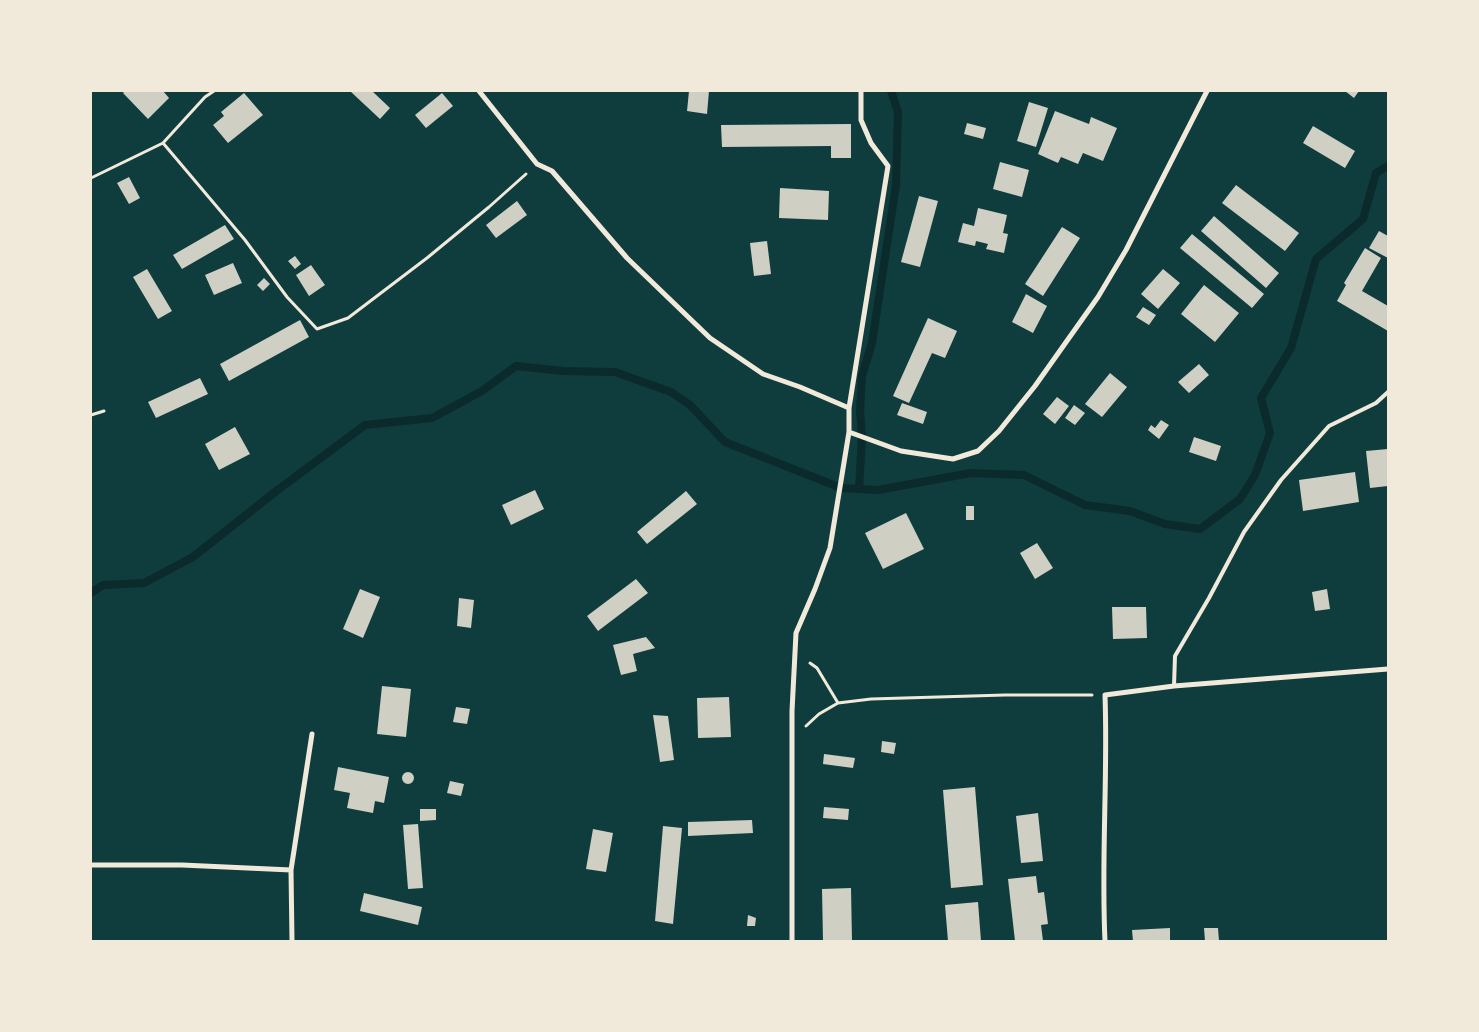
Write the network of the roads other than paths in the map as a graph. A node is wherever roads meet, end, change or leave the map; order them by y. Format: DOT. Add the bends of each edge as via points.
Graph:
graph roads {
  1 [pos="479,91"];
  2 [pos="861,91"];
  3 [pos="1207,91"];
  4 [pos="1388,392"];
  5 [pos="849,408"];
  6 [pos="849,432"];
  7 [pos="1388,669"];
  8 [pos="1174,686"];
  9 [pos="312,734"];
  10 [pos="91,865"];
  11 [pos="291,870"];
  12 [pos="292,941"];
  13 [pos="792,941"];
  14 [pos="1105,941"];
  1 -- 5 [label="street" via="537,164 552,171 627,258 710,338 763,374"];
  2 -- 5 [label="street" via="861,120 871,143 888,166"];
  3 -- 6 [label="street" via="1126,250 1098,297 1034,386 978,451 953,459 901,451"];
  4 -- 8 [label="lane" via="1376,403 1329,426 1270,495 1244,532 1175,656"];
  5 -- 6 [label="street"];
  6 -- 13 [label="street" via="830,548 796,633 792,740"];
  7 -- 8 [label="street"];
  8 -- 14 [label="street" via="1105,695"];
  9 -- 11 [label="street"];
  10 -- 11 [label="street"];
  11 -- 12 [label="street"];
}
